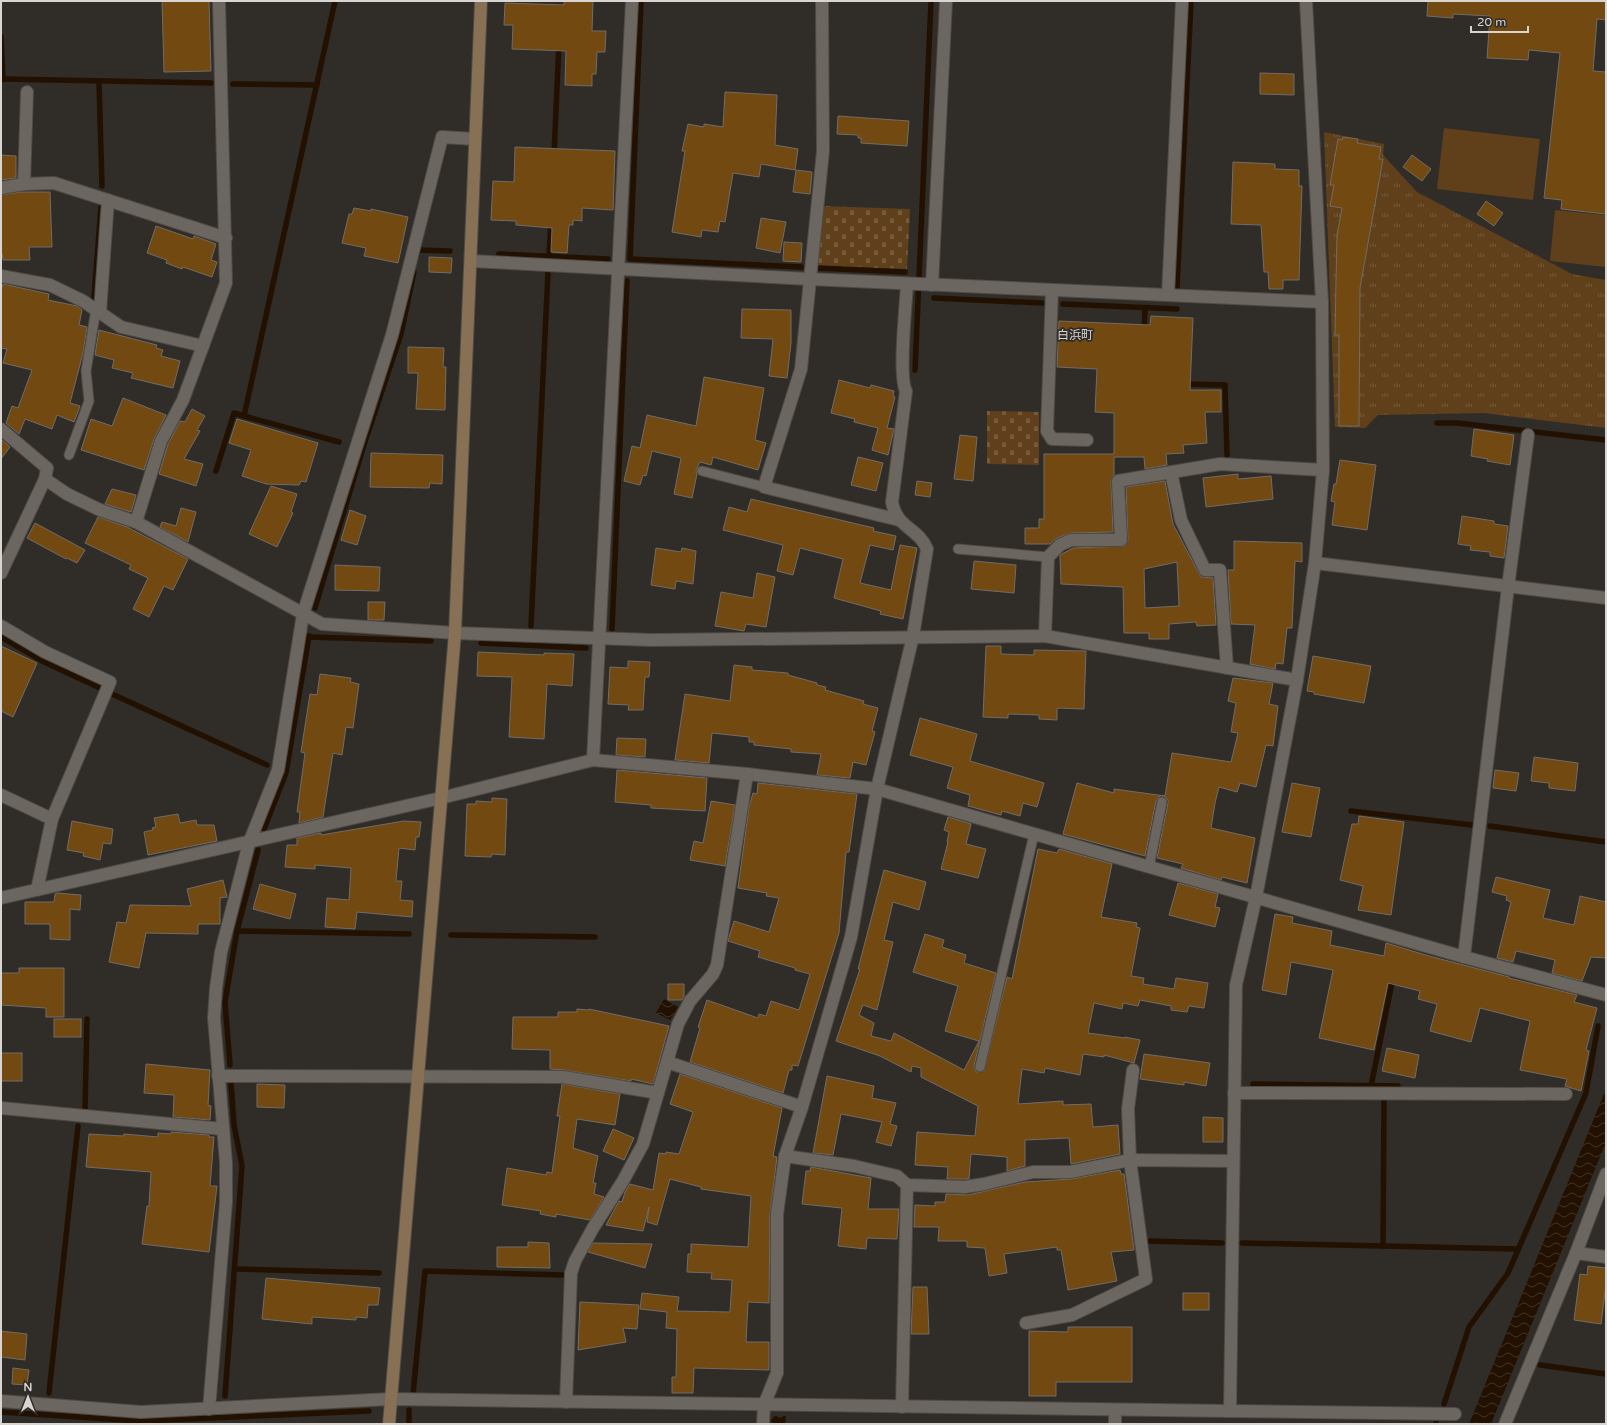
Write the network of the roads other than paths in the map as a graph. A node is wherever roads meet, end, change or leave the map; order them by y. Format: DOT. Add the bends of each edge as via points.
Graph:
graph roads {
  1 [pos="219,1"];
  2 [pos="481,1"];
  3 [pos="632,1"];
  4 [pos="822,1"];
  5 [pos="946,1"];
  6 [pos="1182,1"];
  7 [pos="1306,1"];
  8 [pos="27,92"];
  9 [pos="475,138"];
  10 [pos="24,184"];
  11 [pos="1,188"];
  12 [pos="108,200"];
  13 [pos="226,238"];
  14 [pos="471,262"];
  15 [pos="619,270"];
  16 [pos="1,276"];
  17 [pos="809,280"];
  18 [pos="908,284"];
  19 [pos="930,284"];
  20 [pos="1052,290"];
  21 [pos="1168,295"];
  22 [pos="1322,302"];
  23 [pos="98,311"];
  24 [pos="203,346"];
  25 [pos="1,429"];
  26 [pos="1528,435"];
  27 [pos="1087,440"];
  28 [pos="69,455"];
  29 [pos="1324,470"];
  30 [pos="702,471"];
  31 [pos="1171,472"];
  32 [pos="45,479"];
  33 [pos="764,487"];
  34 [pos="899,520"];
  35 [pos="136,522"];
  36 [pos="958,549"];
  37 [pos="1048,557"];
  38 [pos="1315,563"];
  39 [pos="1,573"];
  40 [pos="1508,587"];
  41 [pos="1606,598"];
  42 [pos="303,614"];
  43 [pos="1,626"];
  44 [pos="455,633"];
  45 [pos="913,636"];
  46 [pos="1045,636"];
  47 [pos="600,638"];
  48 [pos="1227,668"];
  49 [pos="1297,680"];
  50 [pos="593,760"];
  51 [pos="746,774"];
  52 [pos="877,790"];
  53 [pos="1,795"];
  54 [pos="441,798"];
  55 [pos="1162,802"];
  56 [pos="52,820"];
  57 [pos="1034,834"];
  58 [pos="249,843"];
  59 [pos="1148,867"];
  60 [pos="37,890"];
  61 [pos="1256,897"];
  62 [pos="1,898"];
  63 [pos="1464,957"];
  64 [pos="1606,995"];
  65 [pos="667,1062"];
  66 [pos="980,1067"];
  67 [pos="1133,1070"];
  68 [pos="218,1076"];
  69 [pos="418,1077"];
  70 [pos="658,1093"];
  71 [pos="1234,1093"];
  72 [pos="1566,1094"];
  73 [pos="802,1107"];
  74 [pos="1,1108"];
  75 [pos="223,1129"];
  76 [pos="785,1156"];
  77 [pos="1130,1160"];
  78 [pos="1233,1161"];
  79 [pos="1606,1174"];
  80 [pos="907,1185"];
  81 [pos="1576,1253"];
  82 [pos="1606,1257"];
  83 [pos="1026,1323"];
  84 [pos="390,1399"];
  85 [pos="1,1401"];
  86 [pos="566,1402"];
  87 [pos="764,1405"];
  88 [pos="902,1407"];
  89 [pos="209,1408"];
  90 [pos="1115,1410"];
  91 [pos="1230,1411"];
  92 [pos="1455,1414"];
  93 [pos="389,1424"];
  94 [pos="762,1424"];
  95 [pos="1115,1424"];
  96 [pos="1505,1424"];
  1 -- 13 [label="street"];
  2 -- 9 [label="street"];
  3 -- 15 [label="street"];
  4 -- 17 [label="street" via="823,151"];
  5 -- 19 [label="street"];
  6 -- 21 [label="street"];
  7 -- 22 [label="street"];
  8 -- 10 [label="street"];
  9 -- 14 [label="street"];
  9 -- 42 [label="street" via="442,137 392,335"];
  10 -- 11 [label="street"];
  10 -- 12 [label="street" via="54,183"];
  12 -- 13 [label="street"];
  12 -- 23 [label="street"];
  13 -- 24 [label="street" via="226,283"];
  14 -- 15 [label="street"];
  14 -- 44 [label="street"];
  15 -- 17 [label="street"];
  15 -- 47 [label="street"];
  16 -- 23 [label="street" via="50,285 84,301"];
  17 -- 18 [label="street"];
  17 -- 33 [label="street" via="800,369"];
  18 -- 19 [label="street"];
  18 -- 34 [label="street" via="902,370 903,386 906,391 892,502"];
  19 -- 20 [label="street"];
  20 -- 21 [label="street"];
  20 -- 27 [label="street" via="1047,431 1052,439"];
  21 -- 22 [label="street"];
  22 -- 29 [label="street"];
  23 -- 24 [label="street" via="121,327"];
  23 -- 28 [label="lane" via="86,371 89,401"];
  24 -- 35 [label="street" via="183,400 161,441"];
  25 -- 32 [label="street" via="47,468"];
  26 -- 40 [label="street"];
  29 -- 31 [label="street" via="1231,464"];
  29 -- 38 [label="street"];
  30 -- 33 [label="lane"];
  31 -- 37 [label="street" via="1118,481 1121,540 1072,540 1060,545"];
  31 -- 48 [label="street" via="1181,520 1205,570 1220,570"];
  32 -- 35 [label="street" via="67,494 100,510"];
  32 -- 39 [label="street"];
  33 -- 34 [label="street"];
  34 -- 45 [label="street" via="923,540 927,549"];
  35 -- 42 [label="street"];
  36 -- 37 [label="lane"];
  37 -- 46 [label="street"];
  38 -- 40 [label="street"];
  38 -- 49 [label="street"];
  40 -- 41 [label="street"];
  40 -- 63 [label="street"];
  42 -- 44 [label="street" via="322,624"];
  42 -- 58 [label="street" via="278,770"];
  43 -- 56 [label="street" via="45,652 110,682"];
  44 -- 47 [label="street"];
  44 -- 54 [label="street"];
  45 -- 46 [label="street"];
  45 -- 47 [label="street" via="652,640"];
  45 -- 52 [label="street"];
  46 -- 48 [label="street"];
  47 -- 50 [label="street"];
  48 -- 49 [label="street"];
  49 -- 61 [label="street"];
  50 -- 51 [label="street"];
  50 -- 54 [label="street"];
  51 -- 52 [label="street"];
  51 -- 65 [label="street" via="717,964 713,974 690,1001 678,1024"];
  52 -- 57 [label="street"];
  52 -- 73 [label="street" via="851,937"];
  53 -- 56 [label="street"];
  54 -- 58 [label="street"];
  54 -- 69 [label="street"];
  55 -- 59 [label="lane"];
  56 -- 60 [label="street"];
  57 -- 59 [label="street"];
  57 -- 66 [label="lane"];
  58 -- 60 [label="street"];
  58 -- 68 [label="street" via="221,952 216,988 214,1018"];
  59 -- 61 [label="street"];
  60 -- 62 [label="street"];
  61 -- 63 [label="street"];
  61 -- 71 [label="street" via="1236,985"];
  63 -- 64 [label="street"];
  65 -- 70 [label="street"];
  65 -- 73 [label="street"];
  67 -- 77 [label="street" via="1128,1109"];
  68 -- 69 [label="street"];
  68 -- 75 [label="street"];
  69 -- 70 [label="street" via="563,1077"];
  69 -- 84 [label="street"];
  70 -- 86 [label="street" via="643,1144 575,1261 571,1273"];
  71 -- 72 [label="street"];
  71 -- 78 [label="street"];
  73 -- 76 [label="street"];
  74 -- 75 [label="street"];
  75 -- 89 [label="street" via="226,1202"];
  76 -- 80 [label="street" via="854,1166 896,1176"];
  76 -- 87 [label="street" via="777,1214 777,1373"];
  77 -- 78 [label="street"];
  77 -- 80 [label="street" via="1070,1172 1033,1172 965,1187"];
  77 -- 83 [label="street" via="1146,1279 1072,1315"];
  78 -- 91 [label="street"];
  79 -- 81 [label="street"];
  80 -- 88 [label="street"];
  81 -- 82 [label="street"];
  81 -- 96 [label="street"];
  84 -- 86 [label="street"];
  84 -- 89 [label="street"];
  84 -- 93 [label="street"];
  85 -- 89 [label="street" via="141,1412"];
  86 -- 87 [label="street"];
  87 -- 88 [label="street"];
  87 -- 94 [label="street"];
  88 -- 90 [label="street"];
  90 -- 91 [label="street"];
  90 -- 95 [label="street"];
  91 -- 92 [label="street"];
}
